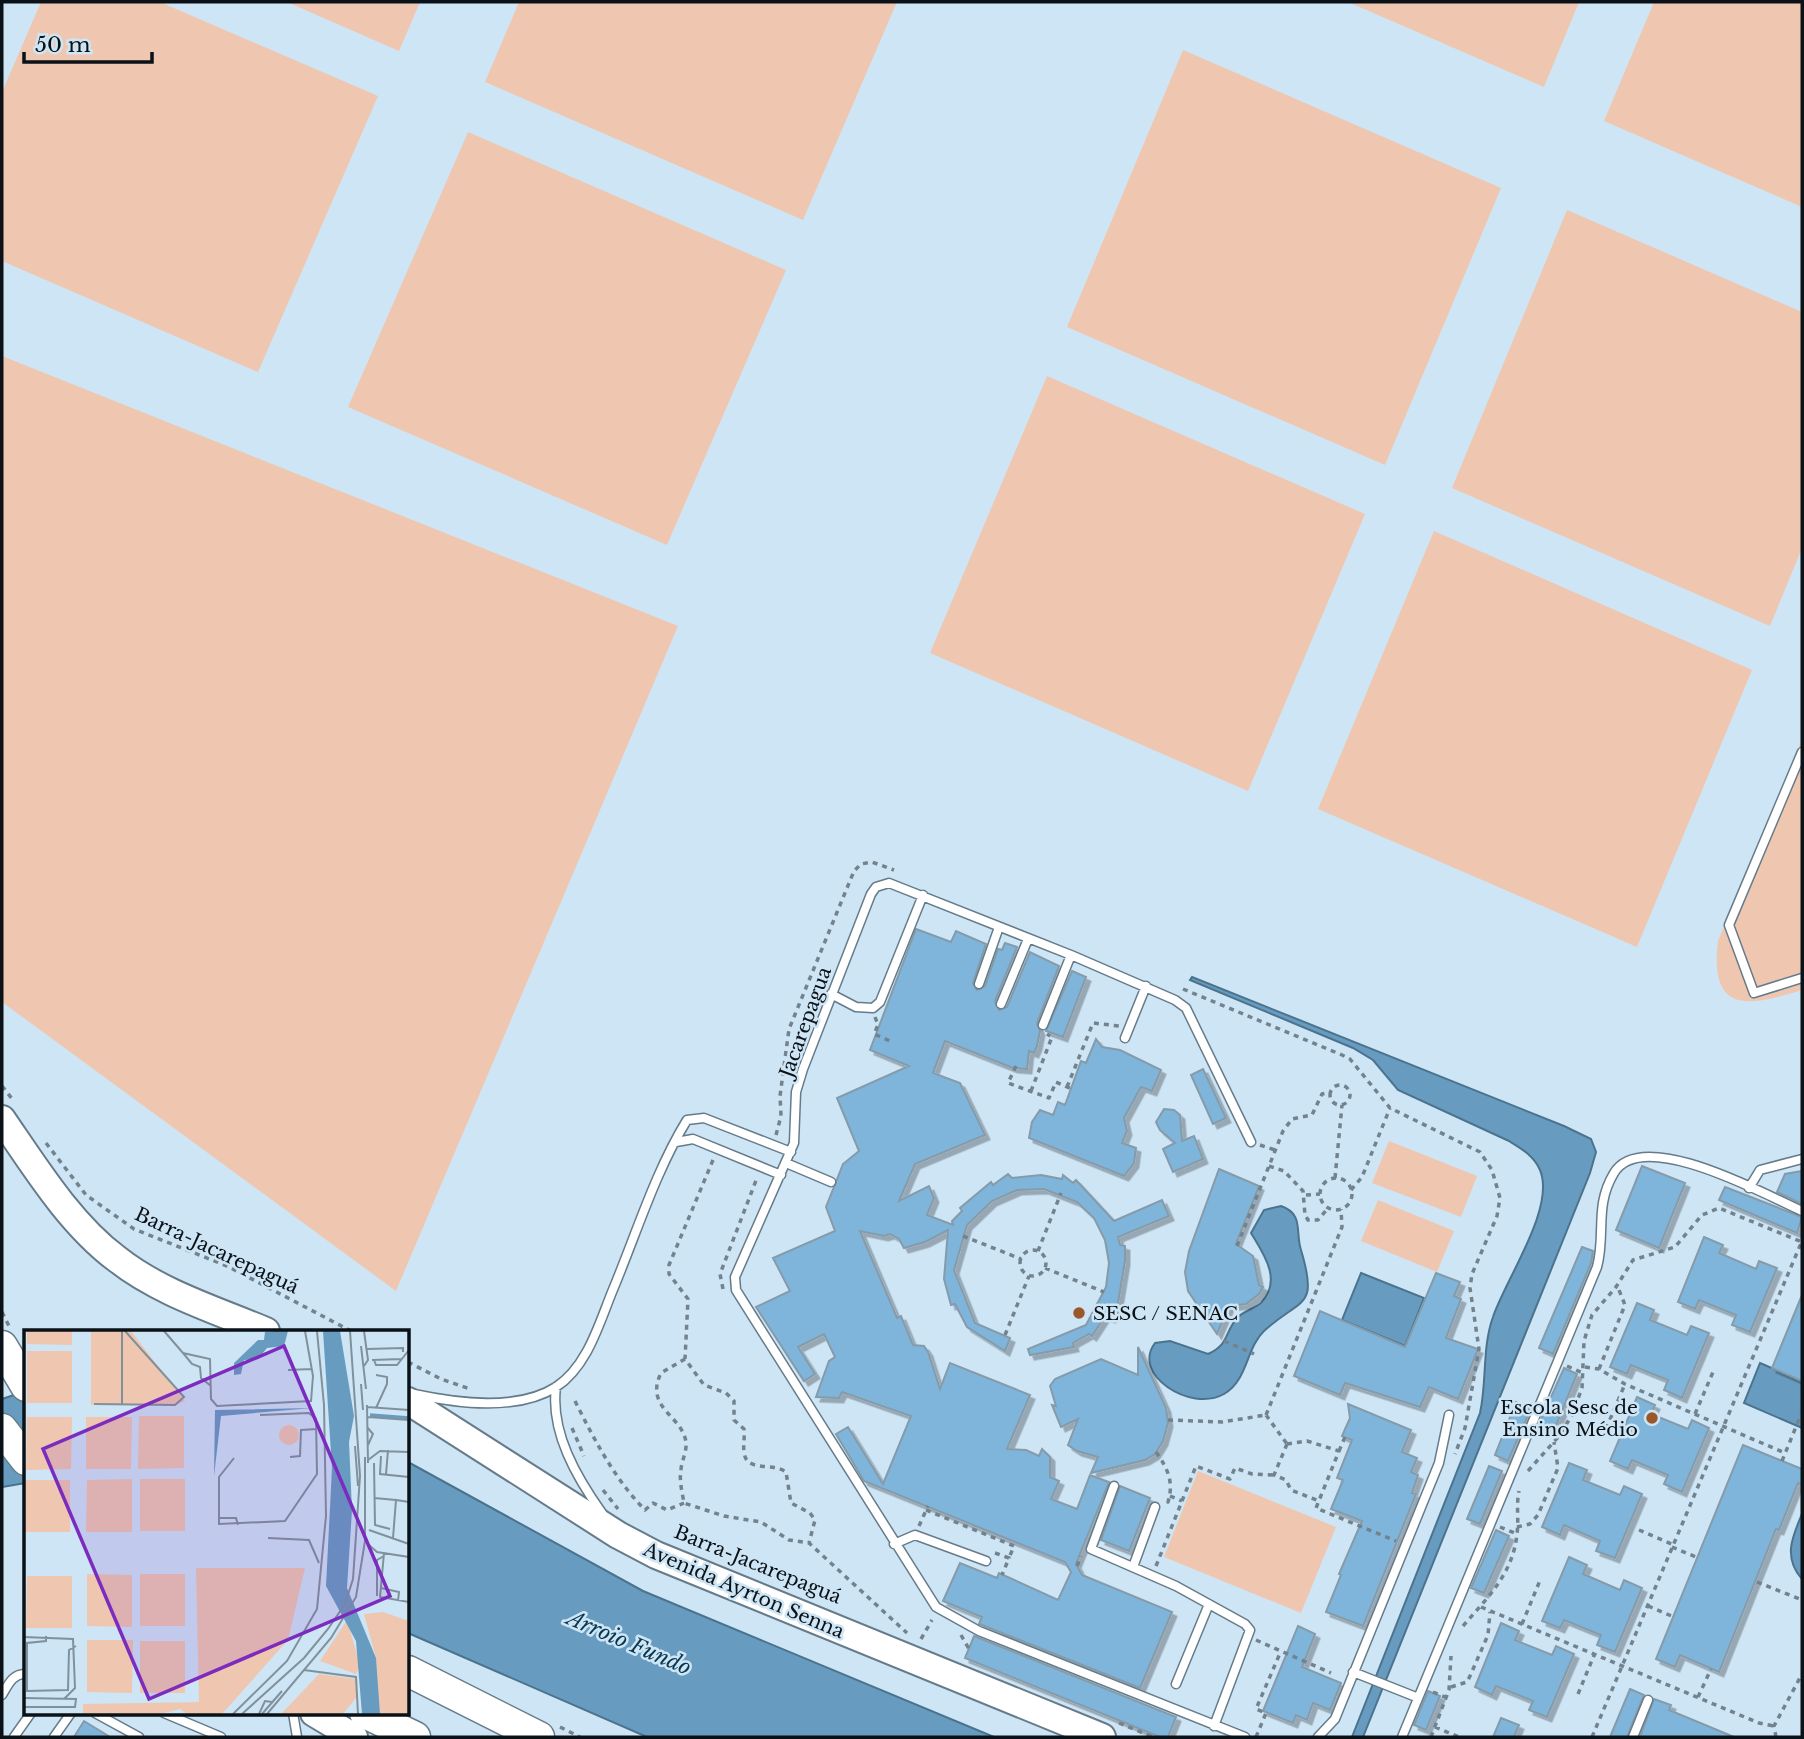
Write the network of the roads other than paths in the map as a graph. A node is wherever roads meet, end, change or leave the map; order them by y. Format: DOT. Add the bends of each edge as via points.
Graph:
graph roads {
  1 [pos="1802,752"];
  2 [pos="1799,767"];
  3 [pos="923,895"];
  4 [pos="999,927"];
  5 [pos="1028,939"];
  6 [pos="1071,955"];
  7 [pos="1802,978"];
  8 [pos="979,984"];
  9 [pos="1146,986"];
  10 [pos="831,994"];
  11 [pos="1001,1004"];
  12 [pos="1043,1025"];
  13 [pos="1126,1034"];
  14 [pos="10,1112"];
  15 [pos="676,1142"];
  16 [pos="1251,1142"];
  17 [pos="791,1152"];
  18 [pos="1802,1159"];
  19 [pos="786,1163"];
  20 [pos="781,1175"];
  21 [pos="831,1182"];
  22 [pos="1749,1188"];
  23 [pos="1802,1212"];
  24 [pos="264,1330"];
  25 [pos="2,1346"];
  26 [pos="24,1383"];
  27 [pos="556,1387"];
  28 [pos="410,1392"];
  29 [pos="410,1402"];
  30 [pos="1449,1415"];
  31 [pos="2,1429"];
  32 [pos="24,1457"];
  33 [pos="1114,1486"];
  34 [pos="1155,1507"];
  35 [pos="619,1523"];
  36 [pos="894,1544"];
  37 [pos="986,1561"];
  38 [pos="1133,1567"];
  39 [pos="1209,1604"];
  40 [pos="410,1672"];
  41 [pos="1353,1672"];
  42 [pos="24,1674"];
  43 [pos="1176,1684"];
  44 [pos="2,1695"];
  45 [pos="1416,1697"];
  46 [pos="1648,1700"];
  47 [pos="30,1714"];
  48 [pos="70,1714"];
  49 [pos="97,1714"];
  50 [pos="166,1714"];
  51 [pos="293,1714"];
  52 [pos="316,1714"];
  53 [pos="367,1714"];
  54 [pos="1214,1726"];
  55 [pos="1108,1730"];
  56 [pos="14,1737"];
  57 [pos="54,1737"];
  58 [pos="139,1737"];
  59 [pos="221,1737"];
  60 [pos="297,1737"];
  61 [pos="354,1737"];
  62 [pos="415,1737"];
  63 [pos="539,1737"];
  64 [pos="1245,1737"];
  65 [pos="1318,1737"];
  66 [pos="1402,1737"];
  67 [pos="1633,1737"];
  1 -- 2 [label="lane"];
  2 -- 7 [label="lane" via="1729,925 1754,993"];
  3 -- 4 [label="lane"];
  3 -- 10 [label="lane, Jacarepagua" via="889,883 876,887"];
  3 -- 10 [label="lane" via="880,1002 873,1008 856,1007"];
  4 -- 5 [label="lane"];
  4 -- 8 [label="lane"];
  5 -- 6 [label="lane"];
  5 -- 11 [label="lane"];
  6 -- 9 [label="lane"];
  6 -- 12 [label="lane"];
  9 -- 13 [label="lane"];
  9 -- 16 [label="lane" via="1186,1008"];
  10 -- 17 [label="lane, Jacarepagua" via="796,1092"];
  14 -- 24 [label="highway" via="82,1225 115,1258 160,1286"];
  15 -- 17 [label="lane" via="687,1120 694,1117"];
  15 -- 20 [label="lane" via="689,1138"];
  15 -- 27 [label="lane" via="590,1344"];
  17 -- 19 [label="lane, Jacarepagua"];
  18 -- 22 [label="lane" via="1760,1170"];
  19 -- 20 [label="lane, Jacarepagua"];
  19 -- 21 [label="lane"];
  20 -- 36 [label="lane, Jacarepagua" via="735,1277 736,1290"];
  22 -- 23 [label="lane"];
  22 -- 45 [label="lane" via="1673,1159 1647,1155 1625,1161 1614,1172 1603,1200 1597,1267"];
  25 -- 26 [label="highway"];
  27 -- 28 [label="lane" via="491,1404"];
  27 -- 35 [label="lane" via="556,1413 584,1489"];
  29 -- 35 [label="highway, Avenida Ayrton Senna"];
  30 -- 41 [label="lane" via="1439,1463"];
  31 -- 32 [label="highway"];
  33 -- 38 [label="lane" via="1090,1546"];
  34 -- 38 [label="lane"];
  35 -- 55 [label="highway, Avenida Ayrton Senna" via="656,1555"];
  36 -- 37 [label="lane" via="915,1535"];
  36 -- 54 [label="lane" via="936,1607 949,1616"];
  38 -- 39 [label="lane"];
  39 -- 43 [label="lane"];
  39 -- 54 [label="lane" via="1250,1630"];
  40 -- 63 [label="highway"];
  41 -- 45 [label="lane"];
  41 -- 65 [label="lane" via="1335,1719"];
  42 -- 44 [label="lane" via="12,1679"];
  45 -- 66 [label="lane"];
  46 -- 67 [label="lane"];
  47 -- 56 [label="lane"];
  48 -- 57 [label="lane"];
  49 -- 58 [label="lane"];
  50 -- 59 [label="lane"];
  51 -- 60 [label="lane"];
  52 -- 61 [label="highway"];
  53 -- 62 [label="highway"];
  54 -- 64 [label="lane"];
}
